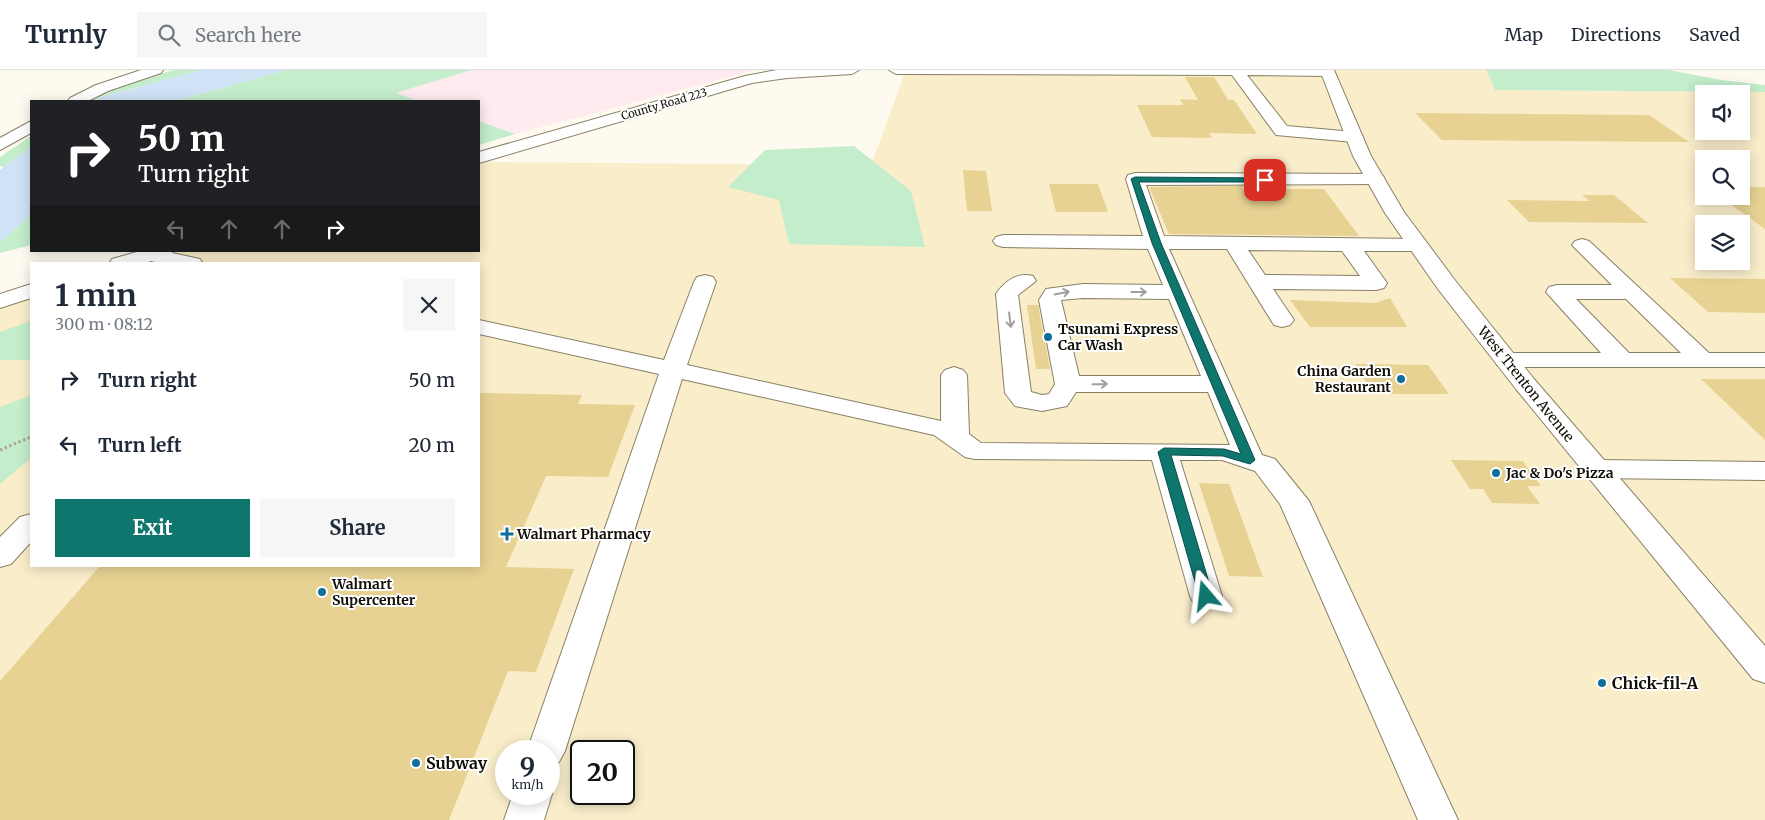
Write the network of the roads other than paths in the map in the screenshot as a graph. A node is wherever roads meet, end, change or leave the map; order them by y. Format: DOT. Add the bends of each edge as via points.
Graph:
graph roads {
  1 [pos="156,70"];
  2 [pos="852,70"];
  3 [pos="896,70"];
  4 [pos="1327,70"];
  5 [pos="1236,71"];
  6 [pos="78,100"];
  7 [pos="30,127"];
  8 [pos="1354,137"];
  9 [pos="0,145"];
  10 [pos="480,158"];
  11 [pos="1376,180"];
  12 [pos="1003,241"];
  13 [pos="1156,243"];
  14 [pos="1234,244"];
  15 [pos="1350,245"];
  16 [pos="1418,245"];
  17 [pos="1582,245"];
  18 [pos="157,253"];
  19 [pos="127,262"];
  20 [pos="186,262"];
  21 [pos="705,282"];
  22 [pos="1025,282"];
  23 [pos="1258,282"];
  24 [pos="30,291"];
  25 [pos="1177,292"];
  26 [pos="1631,292"];
  27 [pos="0,301"];
  28 [pos="1282,320"];
  29 [pos="480,327"];
  30 [pos="1506,360"];
  31 [pos="1622,360"];
  32 [pos="1703,360"];
  33 [pos="1765,360"];
  34 [pos="673,369"];
  35 [pos="954,375"];
  36 [pos="1068,384"];
  37 [pos="1216,384"];
  38 [pos="955,438"];
  39 [pos="1164,452"];
  40 [pos="1250,460"];
  41 [pos="1596,469"];
  42 [pos="1765,471"];
  43 [pos="30,525"];
  44 [pos="0,556"];
  45 [pos="1206,596"];
  46 [pos="1765,670"];
  47 [pos="550,740"];
  48 [pos="529,805"];
  49 [pos="524,820"];
  50 [pos="1438,820"];
  1 -- 6 [label="street" via="102,88"];
  2 -- 10 [label="street, County Road 223" via="787,73 750,79"];
  3 -- 5 [label="street"];
  4 -- 5 [label="street"];
  4 -- 8 [label="street, West Trenton Avenue"];
  5 -- 8 [label="street" via="1282,130"];
  7 -- 9 [label="street"];
  8 -- 11 [label="street, West Trenton Avenue"];
  11 -- 13 [label="street" via="1135,179"];
  11 -- 16 [label="street, West Trenton Avenue"];
  12 -- 13 [label="street"];
  13 -- 14 [label="street"];
  13 -- 25 [label="street"];
  14 -- 15 [label="street"];
  14 -- 23 [label="street"];
  15 -- 16 [label="street"];
  15 -- 23 [label="street" via="1376,283"];
  16 -- 30 [label="street, West Trenton Avenue"];
  17 -- 26 [label="street"];
  18 -- 19 [label="street"];
  18 -- 20 [label="street"];
  21 -- 34 [label="street"];
  22 -- 36 [label="street, one-way" via="1007,294 1018,393 1024,400 1058,400"];
  23 -- 28 [label="street"];
  24 -- 27 [label="street"];
  36 -- 25 [label="street, one-way" via="1050,300 1054,294 1083,291"];
  25 -- 37 [label="street"];
  26 -- 31 [label="street" via="1557,292"];
  26 -- 32 [label="street"];
  29 -- 34 [label="street"];
  30 -- 31 [label="street"];
  30 -- 41 [label="street, West Trenton Avenue"];
  31 -- 32 [label="street"];
  32 -- 33 [label="street"];
  34 -- 38 [label="street" via="942,429"];
  34 -- 47 [label="street"];
  35 -- 38 [label="street"];
  36 -- 37 [label="street, one-way"];
  37 -- 40 [label="street"];
  38 -- 39 [label="street" via="974,451"];
  39 -- 40 [label="street" via="1224,452"];
  39 -- 45 [label="street"];
  40 -- 50 [label="street" via="1265,465 1294,501"];
  41 -- 42 [label="street"];
  41 -- 46 [label="street, West Trenton Avenue"];
  43 -- 44 [label="street"];
  48 -- 49 [label="street"];
}
